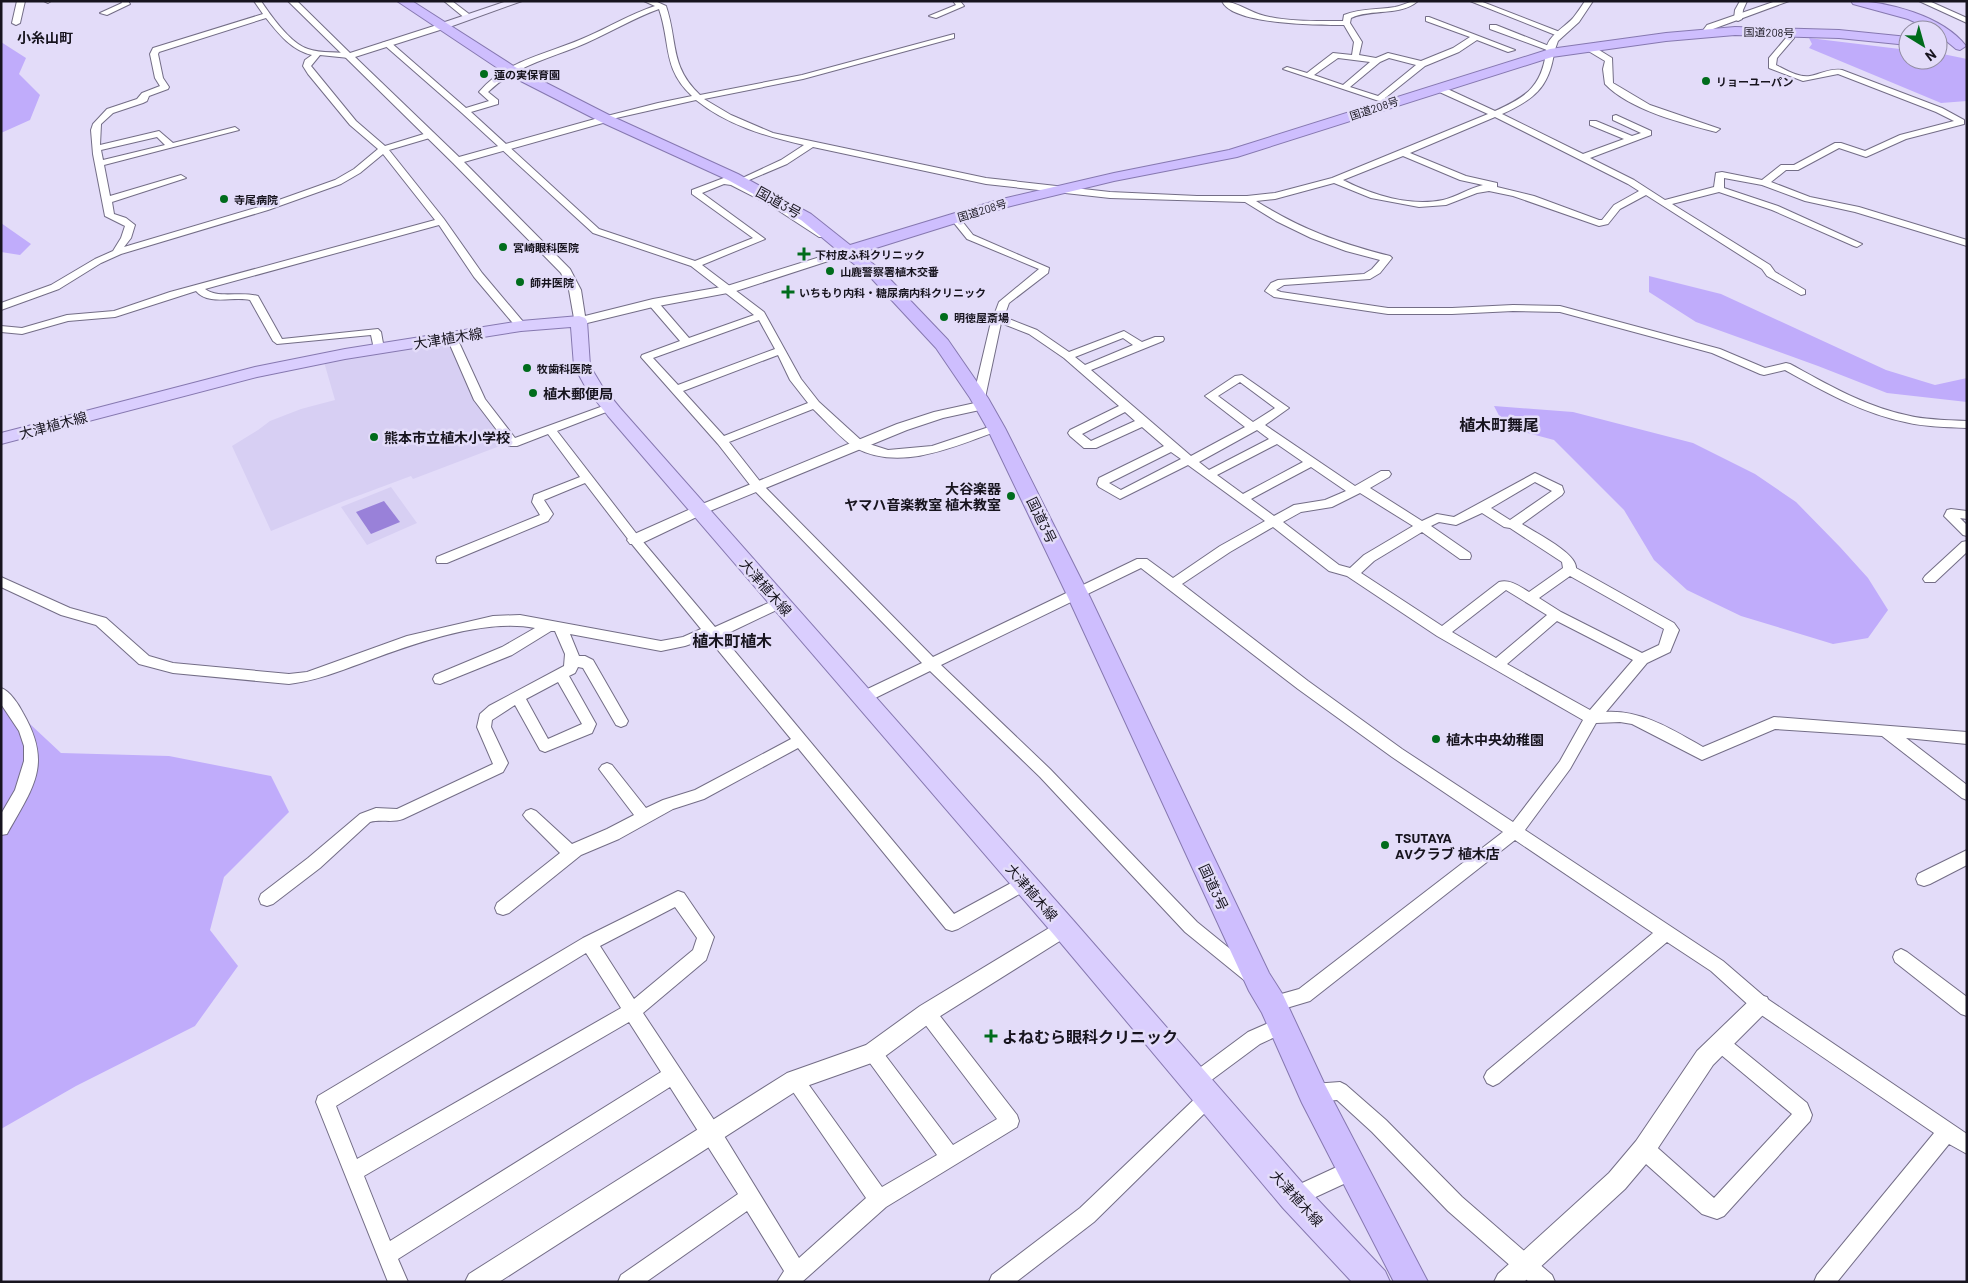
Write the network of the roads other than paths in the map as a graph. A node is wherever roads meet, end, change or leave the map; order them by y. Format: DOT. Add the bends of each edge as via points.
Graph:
graph roads {
  1 [pos="21,1"];
  2 [pos="124,1"];
  3 [pos="257,1"];
  4 [pos="292,1"];
  5 [pos="403,1"];
  6 [pos="447,1"];
  7 [pos="517,1"];
  8 [pos="647,1"];
  9 [pos="956,1"];
  10 [pos="1226,1"];
  11 [pos="1415,1"];
  12 [pos="1473,1"];
  13 [pos="1589,1"];
  14 [pos="1744,1"];
  15 [pos="1785,1"];
  16 [pos="1857,1"];
  17 [pos="1922,1"];
  18 [pos="662,6"];
  19 [pos="104,12"];
  20 [pos="267,15"];
  21 [pos="933,16"];
  22 [pos="1511,17"];
  23 [pos="469,18"];
  24 [pos="1429,18"];
  25 [pos="1738,19"];
  26 [pos="1967,21"];
  27 [pos="16,22"];
  28 [pos="1346,23"];
  29 [pos="440,27"];
  30 [pos="1493,27"];
  31 [pos="1785,31"];
  32 [pos="1705,33"];
  33 [pos="1561,34"];
  34 [pos="950,36"];
  35 [pos="1476,37"];
  36 [pos="1898,40"];
  37 [pos="386,43"];
  38 [pos="1948,45"];
  39 [pos="1588,47"];
  40 [pos="1964,47"];
  41 [pos="1511,50"];
  42 [pos="1550,50"];
  43 [pos="318,53"];
  44 [pos="349,56"];
  45 [pos="1355,57"];
  46 [pos="1377,60"];
  47 [pos="1422,64"];
  48 [pos="1287,69"];
  49 [pos="510,70"];
  50 [pos="1309,75"];
  51 [pos="1345,87"];
  52 [pos="1438,88"];
  53 [pos="697,97"];
  54 [pos="1385,101"];
  55 [pos="465,111"];
  56 [pos="1495,114"];
  57 [pos="1616,118"];
  58 [pos="606,119"];
  59 [pos="1593,123"];
  60 [pos="1716,129"];
  61 [pos="235,130"];
  62 [pos="430,135"];
  63 [pos="1631,139"];
  64 [pos="812,143"];
  65 [pos="171,146"];
  66 [pos="504,147"];
  67 [pos="97,148"];
  68 [pos="383,149"];
  69 [pos="1403,153"];
  70 [pos="1582,158"];
  71 [pos="457,161"];
  72 [pos="100,164"];
  73 [pos="181,178"];
  74 [pos="1463,178"];
  75 [pos="732,180"];
  76 [pos="1334,180"];
  77 [pos="1764,183"];
  78 [pos="1487,187"];
  79 [pos="1719,189"];
  80 [pos="1060,190"];
  81 [pos="1518,190"];
  82 [pos="1645,192"];
  83 [pos="1247,199"];
  84 [pos="107,200"];
  85 [pos="1664,203"];
  86 [pos="806,216"];
  87 [pos="955,218"];
  88 [pos="441,221"];
  89 [pos="885,240"];
  90 [pos="1967,243"];
  91 [pos="1858,244"];
  92 [pos="849,251"];
  93 [pos="118,252"];
  94 [pos="695,264"];
  95 [pos="198,288"];
  96 [pos="729,289"];
  97 [pos="1802,292"];
  98 [pos="653,303"];
  99 [pos="1,307"];
  100 [pos="762,316"];
  101 [pos="999,319"];
  102 [pos="580,321"];
  103 [pos="521,326"];
  104 [pos="1,329"];
  105 [pos="452,338"];
  106 [pos="1159,339"];
  107 [pos="687,342"];
  108 [pos="1141,346"];
  109 [pos="379,349"];
  110 [pos="781,350"];
  111 [pos="1068,356"];
  112 [pos="1084,369"];
  113 [pos="675,390"];
  114 [pos="982,401"];
  115 [pos="815,404"];
  116 [pos="610,407"];
  117 [pos="1126,407"];
  118 [pos="1143,422"];
  119 [pos="1967,425"];
  120 [pos="1255,427"];
  121 [pos="996,428"];
  122 [pos="551,430"];
  123 [pos="1,439"];
  124 [pos="1278,439"];
  125 [pos="722,441"];
  126 [pos="859,445"];
  127 [pos="1172,447"];
  128 [pos="1190,461"];
  129 [pos="1312,462"];
  130 [pos="1384,474"];
  131 [pos="1208,475"];
  132 [pos="588,478"];
  133 [pos="758,487"];
  134 [pos="1358,489"];
  135 [pos="1242,499"];
  136 [pos="1482,508"];
  137 [pos="700,510"];
  138 [pos="1967,515"];
  139 [pos="1273,521"];
  140 [pos="1513,524"];
  141 [pos="1422,526"];
  142 [pos="1967,532"];
  143 [pos="635,540"];
  144 [pos="1967,545"];
  145 [pos="1465,556"];
  146 [pos="442,560"];
  147 [pos="1569,570"];
  148 [pos="1352,573"];
  149 [pos="1930,579"];
  150 [pos="1,581"];
  151 [pos="1173,584"];
  152 [pos="1077,593"];
  153 [pos="1530,598"];
  154 [pos="780,603"];
  155 [pos="1556,615"];
  156 [pos="556,627"];
  157 [pos="712,633"];
  158 [pos="1442,633"];
  159 [pos="1642,659"];
  160 [pos="573,662"];
  161 [pos="1498,664"];
  162 [pos="932,665"];
  163 [pos="561,675"];
  164 [pos="440,679"];
  165 [pos="1,693"];
  166 [pos="518,698"];
  167 [pos="862,698"];
  168 [pos="1592,718"];
  169 [pos="621,721"];
  170 [pos="1886,731"];
  171 [pos="1967,738"];
  172 [pos="801,740"];
  173 [pos="607,769"];
  174 [pos="1967,794"];
  175 [pos="531,815"];
  176 [pos="644,816"];
  177 [pos="1,829"];
  178 [pos="1514,832"];
  179 [pos="570,853"];
  180 [pos="1967,857"];
  181 [pos="1924,879"];
  182 [pos="1024,883"];
  183 [pos="267,899"];
  184 [pos="503,908"];
  185 [pos="1064,928"];
  186 [pos="1666,932"];
  187 [pos="589,943"];
  188 [pos="1901,957"];
  189 [pos="1259,982"];
  190 [pos="1760,1004"];
  191 [pos="1967,1008"];
  192 [pos="632,1010"];
  193 [pos="927,1013"];
  194 [pos="1277,1015"];
  195 [pos="1720,1043"];
  196 [pos="874,1053"];
  197 [pos="672,1075"];
  198 [pos="1493,1077"];
  199 [pos="795,1080"];
  200 [pos="1203,1089"];
  201 [pos="1313,1093"];
  202 [pos="711,1132"];
  203 [pos="1947,1132"];
  204 [pos="1967,1144"];
  205 [pos="1644,1149"];
  206 [pos="950,1157"];
  207 [pos="1354,1169"];
  208 [pos="352,1172"];
  209 [pos="1294,1197"];
  210 [pos="750,1198"];
  211 [pos="879,1200"];
  212 [pos="386,1255"];
  213 [pos="1524,1263"];
  214 [pos="791,1277"];
  215 [pos="398,1282"];
  216 [pos="477,1282"];
  217 [pos="628,1282"];
  218 [pos="999,1282"];
  219 [pos="1374,1282"];
  220 [pos="1412,1282"];
  221 [pos="1506,1282"];
  222 [pos="1545,1282"];
  223 [pos="1824,1282"];
  1 -- 27 [label="street"];
  2 -- 19 [label="street" via="126,4 123,6"];
  3 -- 20 [label="street"];
  4 -- 44 [label="street"];
  5 -- 29 [label="highway, 国道3号"];
  6 -- 23 [label="street"];
  7 -- 23 [label="main road"];
  8 -- 18 [label="street"];
  9 -- 21 [label="street" via="960,6"];
  10 -- 28 [label="street" via="1226,4 1262,18"];
  11 -- 28 [label="street" via="1394,9 1354,13 1347,17"];
  12 -- 22 [label="street"];
  13 -- 33 [label="street"];
  14 -- 25 [label="street"];
  15 -- 25 [label="street"];
  16 -- 40 [label="highway" via="1921,19 1942,29"];
  17 -- 26 [label="street"];
  18 -- 49 [label="street"];
  18 -- 53 [label="street" via="670,34 673,64"];
  20 -- 43 [label="street" via="299,48"];
  20 -- 67 [label="street" via="156,50 159,78 166,87 145,95 143,100 118,108 97,122 94,129"];
  22 -- 30 [label="street"];
  22 -- 33 [label="street"];
  23 -- 29 [label="main road"];
  24 -- 35 [label="street"];
  25 -- 32 [label="street" via="1710,27"];
  28 -- 45 [label="street" via="1358,42"];
  29 -- 37 [label="street"];
  29 -- 49 [label="highway, 国道3号"];
  30 -- 35 [label="street"];
  30 -- 42 [label="street"];
  31 -- 32 [label="highway, 国道208号"];
  31 -- 36 [label="highway, 国道208号"];
  31 -- 77 [label="street" via="1790,38 1773,58 1772,66 1811,79 1827,72 1839,72 1939,110 1961,122 1903,137 1866,154 1838,145 1795,168 1784,167"];
  32 -- 39 [label="highway, 国道208号"];
  33 -- 42 [label="street"];
  34 -- 53 [label="street" via="813,74"];
  35 -- 41 [label="street"];
  35 -- 47 [label="street" via="1456,50"];
  37 -- 44 [label="street"];
  37 -- 55 [label="street"];
  38 -- 40 [label="highway"];
  39 -- 42 [label="highway, 国道208号"];
  39 -- 60 [label="street" via="1609,60 1609,84 1618,91 1649,108"];
  42 -- 52 [label="highway, 国道208号"];
  42 -- 56 [label="street" via="1540,85 1522,101"];
  43 -- 44 [label="street" via="336,52"];
  43 -- 68 [label="street" via="308,62 311,72 353,122"];
  44 -- 62 [label="street"];
  45 -- 46 [label="street"];
  45 -- 50 [label="street" via="1336,55"];
  46 -- 47 [label="street" via="1388,55"];
  46 -- 51 [label="street"];
  47 -- 54 [label="street"];
  48 -- 50 [label="street"];
  49 -- 55 [label="street" via="483,92 495,102"];
  49 -- 58 [label="highway, 国道3号"];
  50 -- 51 [label="street"];
  51 -- 54 [label="street"];
  52 -- 54 [label="highway, 国道208号"];
  52 -- 56 [label="street"];
  53 -- 58 [label="street"];
  53 -- 64 [label="street" via="747,126"];
  54 -- 80 [label="highway, 国道208号" via="1232,154"];
  55 -- 66 [label="street"];
  56 -- 69 [label="street"];
  56 -- 70 [label="street"];
  57 -- 63 [label="street" via="1648,133"];
  58 -- 66 [label="street"];
  58 -- 75 [label="highway, 国道3号"];
  59 -- 63 [label="street"];
  61 -- 65 [label="street"];
  62 -- 68 [label="street"];
  62 -- 71 [label="street"];
  63 -- 70 [label="street"];
  64 -- 75 [label="street" via="775,166"];
  64 -- 80 [label="street" via="968,178"];
  65 -- 67 [label="street" via="158,134"];
  65 -- 72 [label="street"];
  66 -- 71 [label="street"];
  66 -- 94 [label="street" via="596,231"];
  67 -- 72 [label="street"];
  68 -- 88 [label="street"];
  68 -- 93 [label="street" via="338,182 265,208"];
  69 -- 74 [label="street"];
  69 -- 76 [label="street"];
  70 -- 82 [label="street"];
  71 -- 102 [label="street" via="566,272 575,290"];
  72 -- 84 [label="street"];
  73 -- 84 [label="street"];
  74 -- 78 [label="street"];
  74 -- 81 [label="street"];
  75 -- 86 [label="highway, 国道3号"];
  75 -- 92 [label="street"];
  75 -- 94 [label="street" via="695,192 760,240"];
  76 -- 78 [label="street" via="1385,199 1412,204 1446,202"];
  76 -- 83 [label="street" via="1275,196"];
  77 -- 79 [label="street" via="1719,175"];
  77 -- 90 [label="street" via="1808,199 1903,222"];
  78 -- 82 [label="street" via="1532,198 1599,223 1605,222 1616,207"];
  79 -- 85 [label="street"];
  79 -- 91 [label="street" via="1775,208"];
  80 -- 83 [label="street" via="1120,196"];
  80 -- 87 [label="highway, 国道208号"];
  82 -- 85 [label="street"];
  83 -- 119 [label="street" via="1271,215 1315,236 1387,258 1376,271 1366,276 1282,282 1270,291 1278,295 1388,311 1539,308 1578,312 1716,351 1764,372 1786,366 1840,394 1893,415 1924,422"];
  84 -- 93 [label="street" via="110,216 124,220 130,226"];
  85 -- 97 [label="street"];
  86 -- 89 [label="highway" via="846,236"];
  86 -- 92 [label="highway, 国道3号"];
  87 -- 89 [label="highway, 国道208号"];
  87 -- 101 [label="street" via="970,237 1044,268 1004,302"];
  88 -- 95 [label="street"];
  88 -- 103 [label="street" via="478,274"];
  89 -- 92 [label="highway, 国道208号"];
  92 -- 96 [label="street"];
  92 -- 114 [label="highway, 国道3号" via="878,276 942,344"];
  93 -- 99 [label="street" via="55,286"];
  94 -- 96 [label="street"];
  95 -- 104 [label="street" via="109,316 67,318 22,331"];
  95 -- 109 [label="street" via="206,295 254,298 281,342 374,331"];
  96 -- 98 [label="street"];
  96 -- 100 [label="street"];
  98 -- 102 [label="street"];
  98 -- 107 [label="street"];
  100 -- 107 [label="street"];
  100 -- 110 [label="street"];
  101 -- 111 [label="street" via="1033,332"];
  101 -- 114 [label="street"];
  102 -- 103 [label="main road, 大津植木線"];
  102 -- 116 [label="main road, 大津植木線" via="582,366"];
  103 -- 105 [label="main road, 大津植木線"];
  105 -- 109 [label="main road, 大津植木線"];
  105 -- 122 [label="street" via="480,400 513,443"];
  106 -- 108 [label="street"];
  107 -- 113 [label="street" via="646,357"];
  108 -- 111 [label="street" via="1124,334"];
  108 -- 112 [label="street"];
  109 -- 123 [label="main road, 大津植木線" via="255,372"];
  110 -- 113 [label="street"];
  110 -- 115 [label="street" via="796,380"];
  111 -- 112 [label="street"];
  112 -- 117 [label="street"];
  113 -- 125 [label="street"];
  114 -- 121 [label="highway, 国道3号"];
  114 -- 126 [label="street"];
  115 -- 125 [label="street"];
  115 -- 126 [label="street"];
  116 -- 122 [label="street"];
  116 -- 137 [label="main road, 大津植木線"];
  117 -- 118 [label="street"];
  117 -- 118 [label="street" via="1074,433 1092,446"];
  118 -- 127 [label="street"];
  120 -- 120 [label="street" via="1283,406 1242,378 1211,396"];
  120 -- 124 [label="street"];
  120 -- 128 [label="street"];
  121 -- 126 [label="street" via="933,450 887,454"];
  121 -- 152 [label="highway, 国道3号"];
  122 -- 132 [label="street"];
  124 -- 129 [label="street"];
  124 -- 131 [label="street"];
  125 -- 133 [label="street"];
  126 -- 133 [label="street"];
  127 -- 128 [label="street"];
  127 -- 128 [label="street" via="1103,481 1103,484 1120,494"];
  128 -- 131 [label="street"];
  129 -- 134 [label="street"];
  129 -- 135 [label="street"];
  130 -- 134 [label="street"];
  131 -- 135 [label="street"];
  132 -- 143 [label="street"];
  132 -- 146 [label="street" via="538,498 547,514 544,518"];
  133 -- 137 [label="street"];
  133 -- 162 [label="street"];
  134 -- 139 [label="street" via="1328,504 1298,508"];
  134 -- 141 [label="street"];
  135 -- 139 [label="street"];
  136 -- 140 [label="street"];
  136 -- 140 [label="street" via="1535,477 1558,489"];
  136 -- 141 [label="street" via="1456,521 1437,518"];
  137 -- 143 [label="street"];
  137 -- 154 [label="main road, 大津植木線"];
  138 -- 142 [label="street" via="1952,513 1950,516"];
  139 -- 148 [label="street" via="1334,568"];
  139 -- 151 [label="street"];
  140 -- 147 [label="street" via="1566,559"];
  141 -- 145 [label="street"];
  141 -- 148 [label="street"];
  143 -- 157 [label="street"];
  144 -- 149 [label="street"];
  147 -- 153 [label="street"];
  147 -- 159 [label="street" via="1669,626 1672,630 1665,648"];
  148 -- 158 [label="street"];
  150 -- 156 [label="street" via="66,612 101,620 144,660 173,668 289,679 312,675 412,639 493,621 520,620"];
  151 -- 152 [label="street" via="1142,562"];
  151 -- 178 [label="street" via="1397,753"];
  152 -- 162 [label="street"];
  152 -- 189 [label="highway, 国道3号"];
  153 -- 155 [label="street"];
  153 -- 158 [label="street" via="1504,586"];
  154 -- 157 [label="street"];
  154 -- 167 [label="main road, 大津植木線"];
  155 -- 159 [label="street"];
  155 -- 161 [label="street"];
  156 -- 157 [label="street" via="661,646"];
  156 -- 160 [label="street" via="571,649"];
  156 -- 164 [label="street"];
  157 -- 172 [label="street"];
  158 -- 161 [label="street"];
  159 -- 168 [label="street"];
  160 -- 163 [label="street" via="570,669"];
  160 -- 169 [label="street" via="588,664"];
  161 -- 168 [label="street"];
  162 -- 167 [label="street"];
  162 -- 189 [label="street" via="1046,773 1191,928"];
  163 -- 166 [label="street"];
  163 -- 166 [label="street" via="589,724 587,728 546,746"];
  165 -- 177 [label="street" via="25,726 34,753 24,787"];
  166 -- 183 [label="street" via="485,718 484,727 501,763 498,768 398,815 376,814 364,818"];
  167 -- 182 [label="main road, 大津植木線"];
  168 -- 170 [label="street" via="1634,719 1702,754 1774,722"];
  168 -- 178 [label="street" via="1565,765"];
  170 -- 171 [label="street"];
  170 -- 174 [label="street"];
  172 -- 176 [label="street" via="699,795 668,804"];
  172 -- 182 [label="street" via="952,924"];
  173 -- 176 [label="street"];
  175 -- 179 [label="street"];
  176 -- 179 [label="street" via="614,834"];
  178 -- 186 [label="street"];
  178 -- 194 [label="street"];
  179 -- 184 [label="street"];
  180 -- 181 [label="street"];
  182 -- 185 [label="main road, 大津植木線"];
  185 -- 193 [label="street"];
  185 -- 200 [label="main road, 大津植木線"];
  186 -- 190 [label="street" via="1717,966"];
  186 -- 198 [label="street"];
  187 -- 192 [label="street"];
  187 -- 192 [label="street" via="678,898 706,937 700,955"];
  187 -- 208 [label="street" via="325,1102"];
  188 -- 191 [label="street"];
  189 -- 194 [label="highway, 国道3号"];
  190 -- 195 [label="street"];
  190 -- 203 [label="street"];
  192 -- 197 [label="street"];
  192 -- 208 [label="street"];
  193 -- 196 [label="street"];
  193 -- 206 [label="street" via="1010,1121"];
  194 -- 200 [label="street"];
  194 -- 201 [label="highway, 国道3号"];
  195 -- 205 [label="street" via="1705,1058"];
  195 -- 205 [label="street" via="1803,1115 1717,1208 1709,1207"];
  196 -- 199 [label="street"];
  196 -- 206 [label="street"];
  197 -- 202 [label="street"];
  197 -- 212 [label="street"];
  199 -- 202 [label="street"];
  199 -- 211 [label="street"];
  200 -- 209 [label="main road, 大津植木線"];
  200 -- 218 [label="street" via="1088,1215"];
  201 -- 207 [label="highway, 国道3号"];
  201 -- 213 [label="street" via="1340,1090 1455,1204"];
  202 -- 210 [label="street"];
  202 -- 216 [label="street"];
  203 -- 204 [label="street"];
  203 -- 223 [label="street"];
  205 -- 213 [label="street" via="1617,1181"];
  206 -- 211 [label="street"];
  207 -- 209 [label="street"];
  207 -- 220 [label="highway, 国道3号"];
  208 -- 212 [label="street"];
  209 -- 219 [label="main road, 大津植木線"];
  210 -- 214 [label="street"];
  210 -- 217 [label="street"];
  211 -- 214 [label="street"];
  212 -- 215 [label="street"];
  213 -- 221 [label="street"];
  213 -- 222 [label="street"];
}
